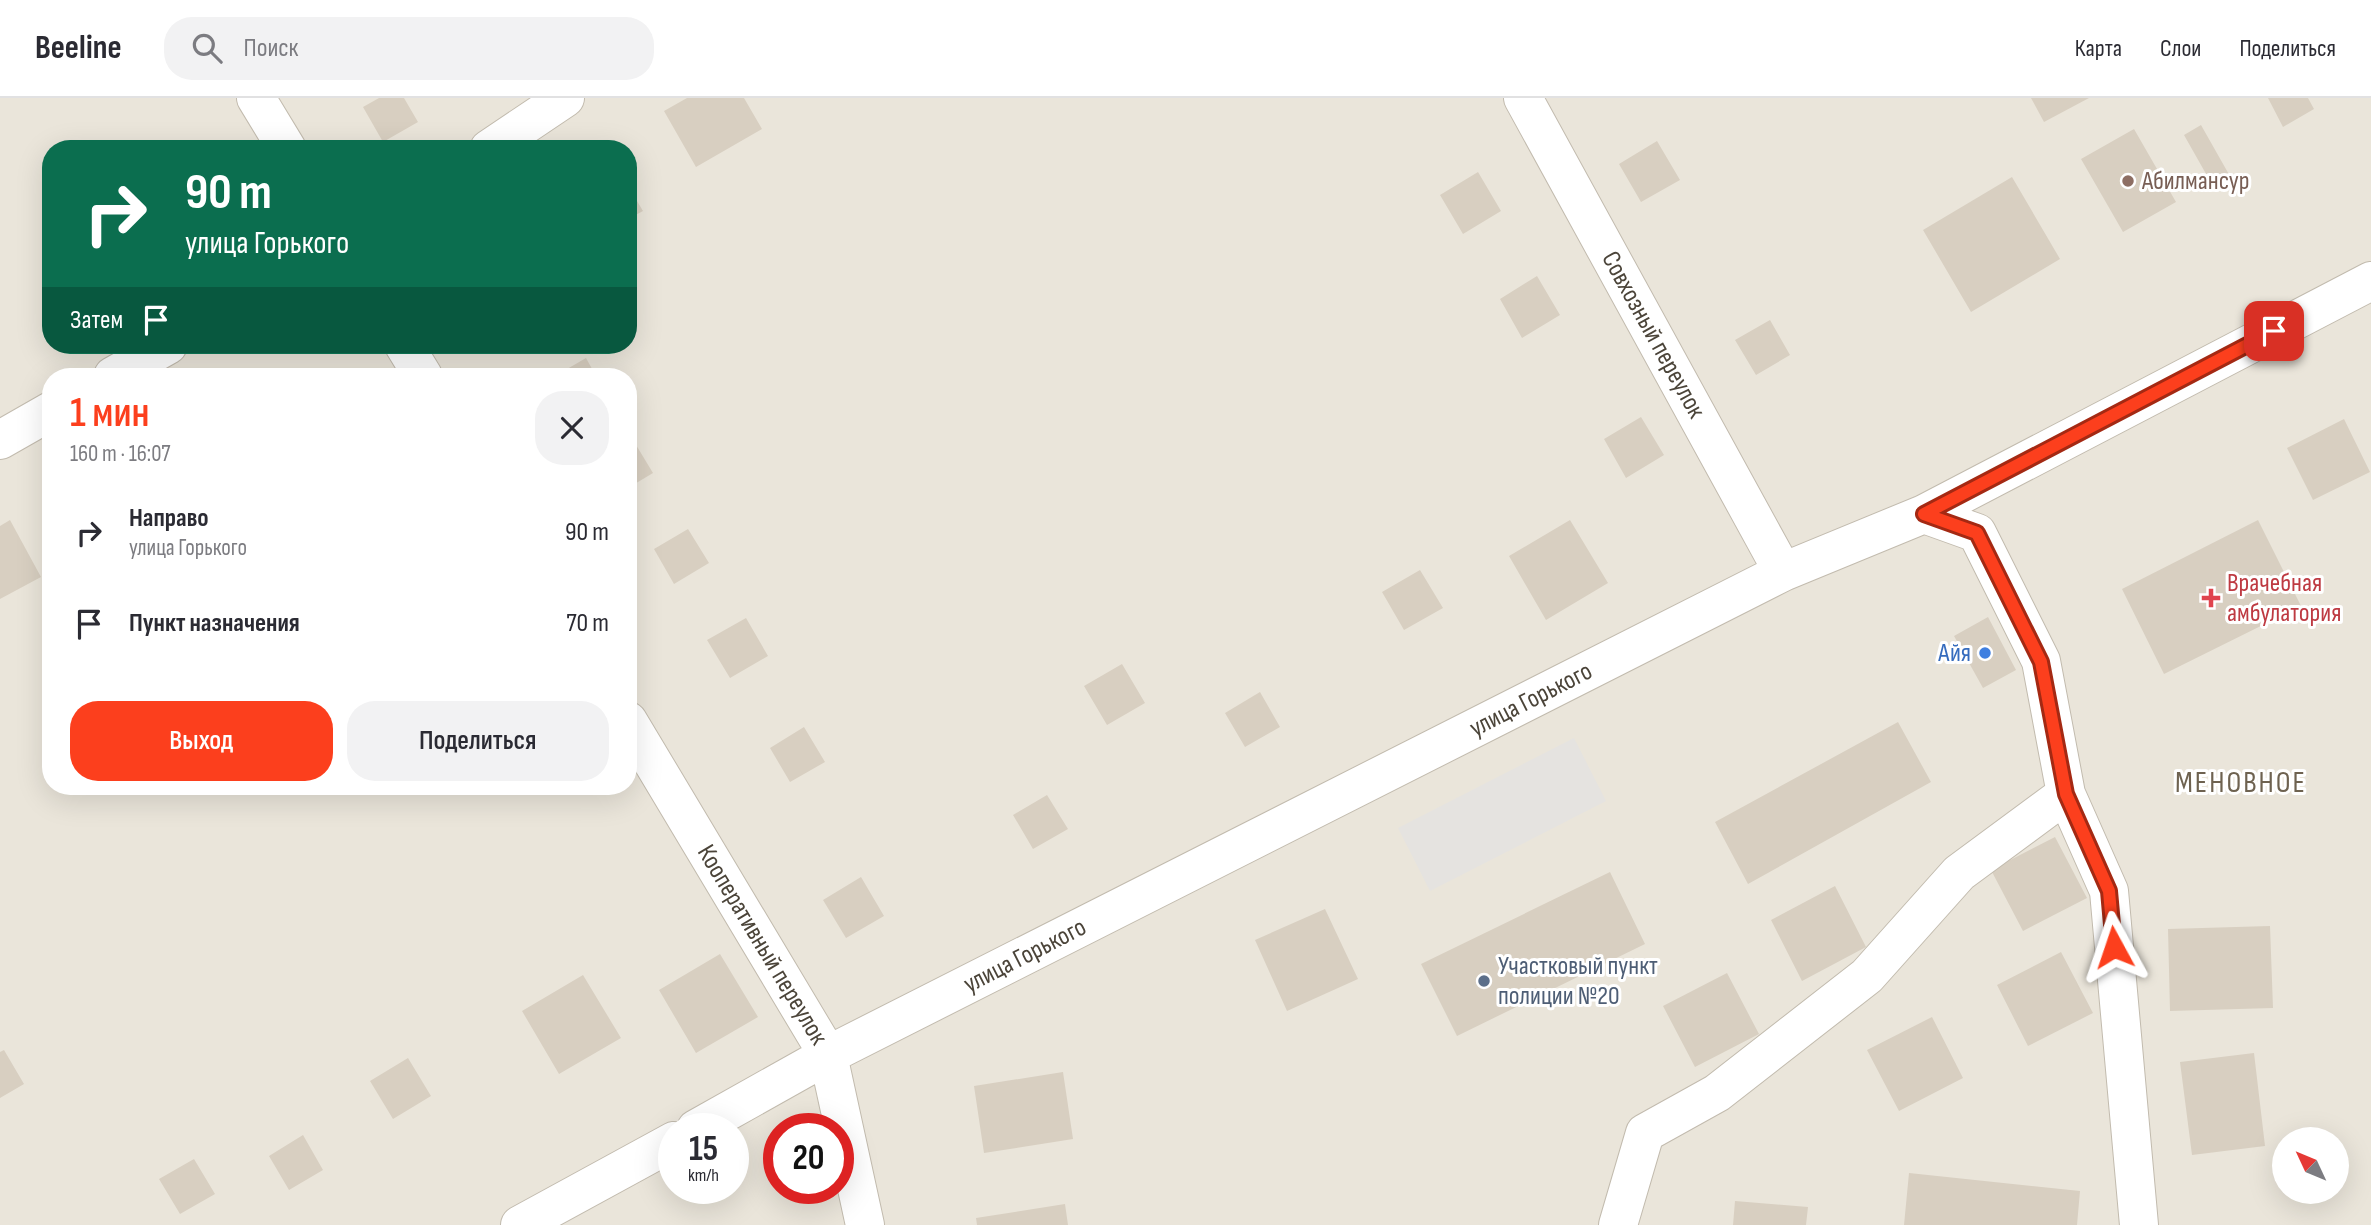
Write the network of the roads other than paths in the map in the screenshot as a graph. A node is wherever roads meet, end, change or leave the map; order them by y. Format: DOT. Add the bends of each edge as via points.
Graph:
graph roads {
  1 [pos="256,98"];
  2 [pos="565,98"];
  3 [pos="1523,98"];
  4 [pos="282,140"];
  5 [pos="502,140"];
  6 [pos="2371,281"];
  7 [pos="152,354"];
  8 [pos="127,368"];
  9 [pos="42,416"];
  10 [pos="0,440"];
  11 [pos="1924,514"];
  12 [pos="1783,572"];
  13 [pos="637,736"];
  14 [pos="2066,794"];
  15 [pos="828,1055"];
  16 [pos="725,1113"];
  17 [pos="658,1150"];
  18 [pos="520,1225"];
  19 [pos="865,1225"];
  20 [pos="1619,1225"];
  21 [pos="2139,1225"];
  1 -- 4 [label="lane"];
  2 -- 5 [label="lane"];
  3 -- 12 [label="lane, Совхозный переулок"];
  6 -- 11 [label="lane, улица Горького"];
  7 -- 8 [label="lane"];
  9 -- 10 [label="lane"];
  11 -- 12 [label="lane, улица Горького"];
  11 -- 14 [label="lane" via="1977,533 2041,662"];
  12 -- 15 [label="lane, улица Горького"];
  13 -- 15 [label="lane, Кооперативный переулок"];
  14 -- 20 [label="lane" via="1959,873 1867,976 1717,1093 1646,1133"];
  14 -- 21 [label="lane" via="2109,891"];
  15 -- 16 [label="lane, улица Горького"];
  15 -- 19 [label="lane, Кооперативный переулок"];
  17 -- 18 [label="lane"];
}
